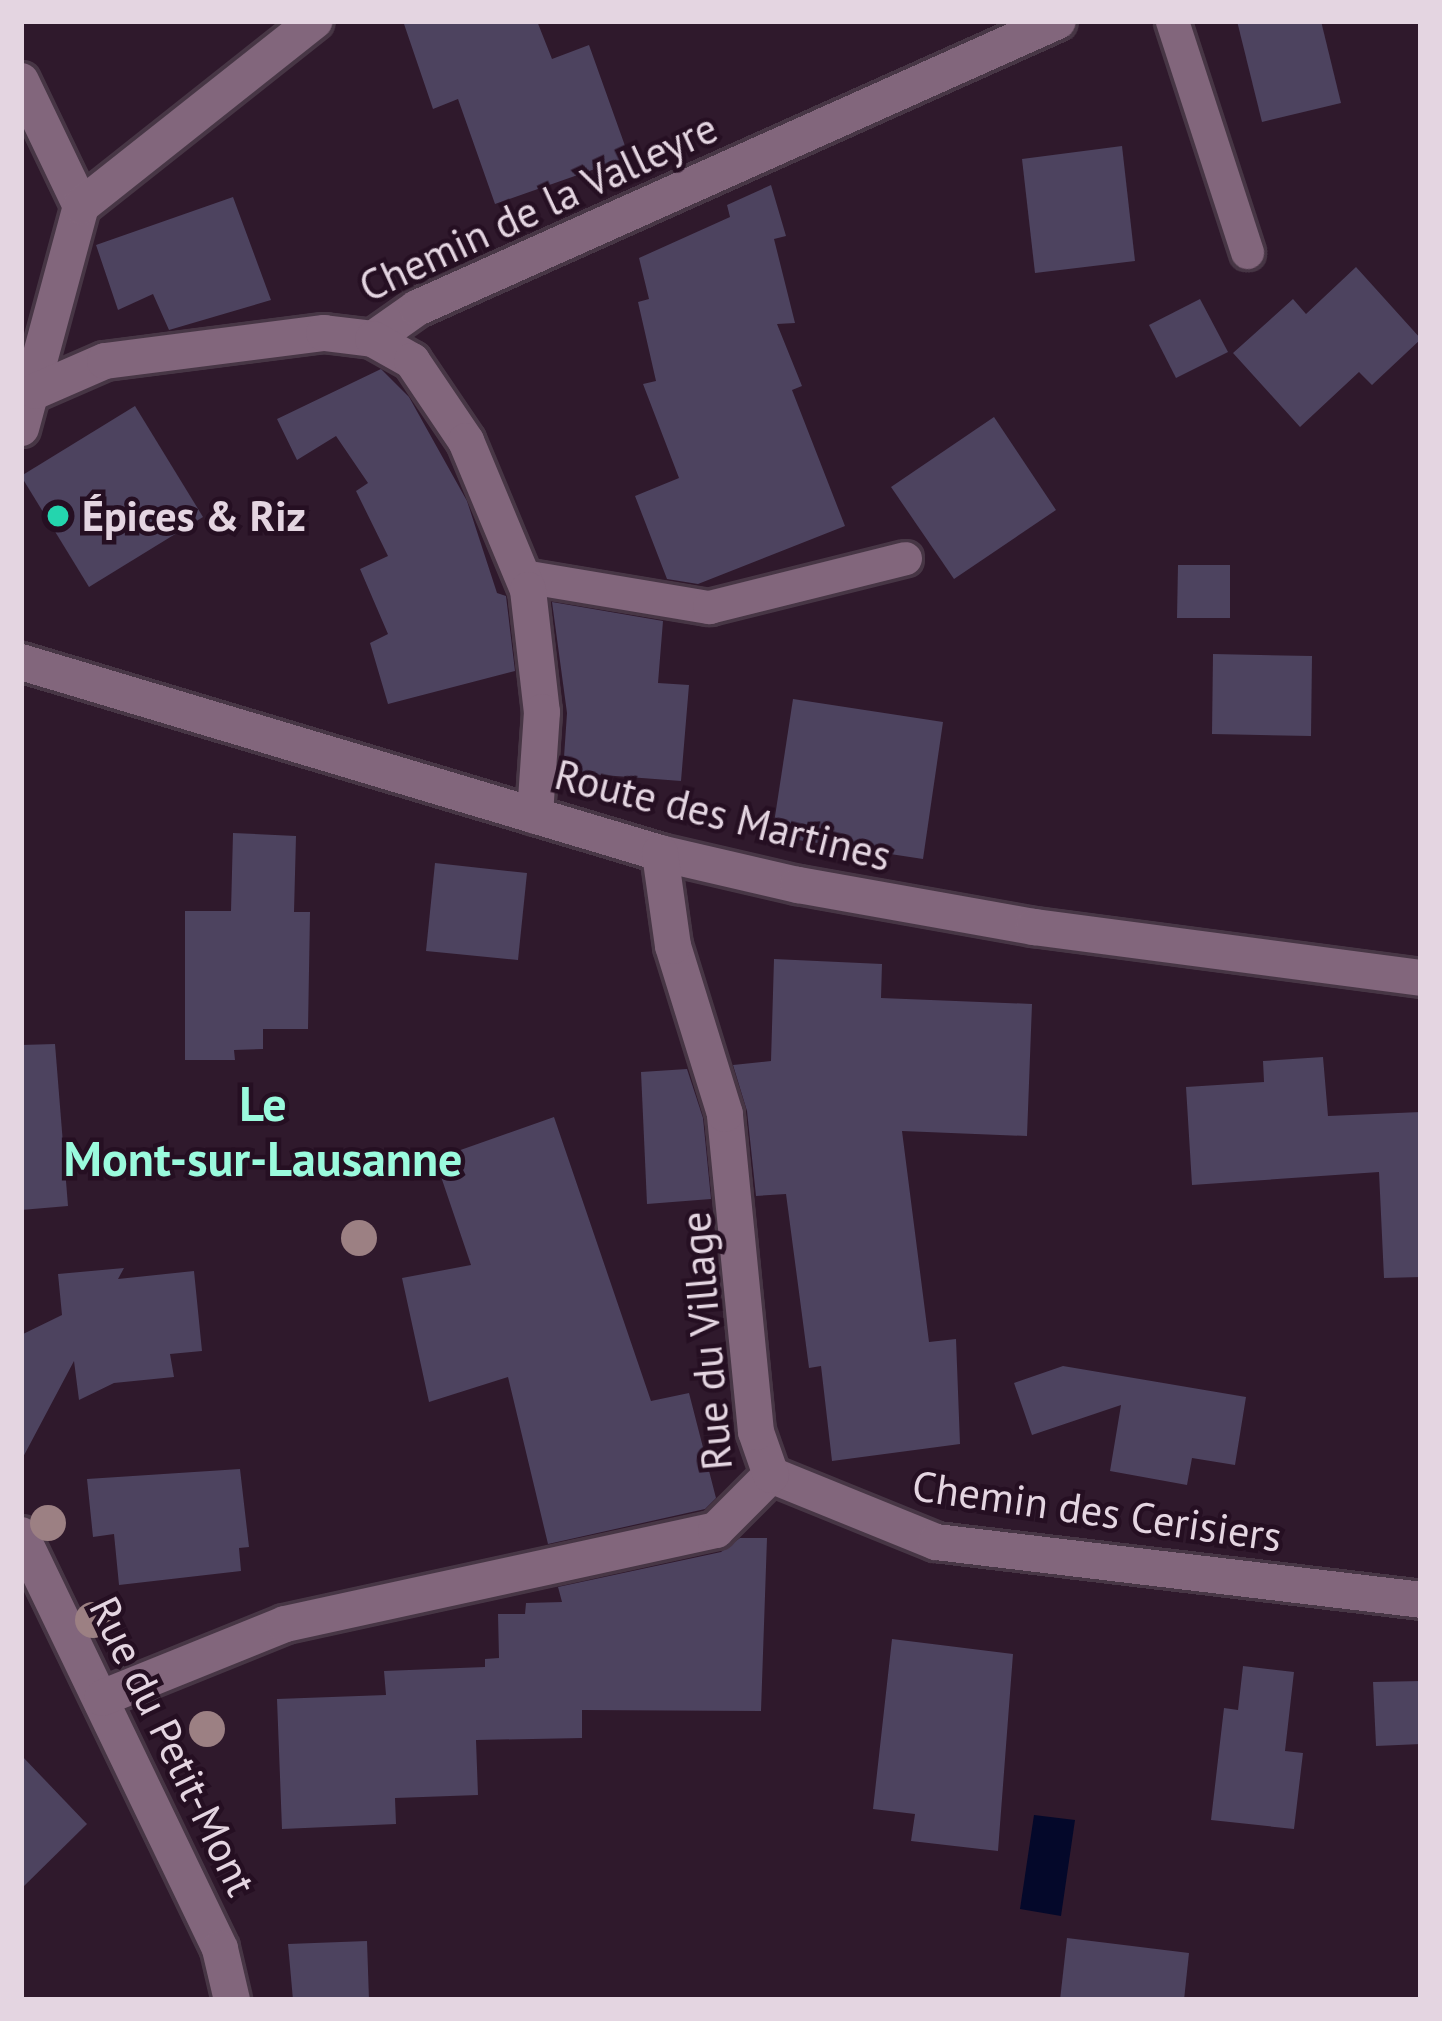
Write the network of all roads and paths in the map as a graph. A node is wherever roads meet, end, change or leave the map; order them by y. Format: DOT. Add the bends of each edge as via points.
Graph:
graph roads {
  1 [pos="314,21"];
  2 [pos="1058,21"];
  3 [pos="1172,21"];
  4 [pos="21,81"];
  5 [pos="81,206"];
  6 [pos="1246,252"];
  7 [pos="373,340"];
  8 [pos="36,391"];
  9 [pos="21,428"];
  10 [pos="905,558"];
  11 [pos="524,576"];
  12 [pos="21,662"];
  13 [pos="535,816"];
  14 [pos="660,853"];
  15 [pos="1421,978"];
  16 [pos="771,1474"];
  17 [pos="21,1535"];
  18 [pos="1421,1600"];
  19 [pos="102,1698"];
  20 [pos="232,2000"];
  1 -- 5 [label="street"];
  2 -- 7 [label="street, Chemin de la Valleyre" via="417,308"];
  3 -- 6 [label="lane"];
  4 -- 5 [label="street"];
  5 -- 8 [label="street"];
  7 -- 8 [label="street, Chemin de la Valleyre" via="325,333 193,347 68,371"];
  7 -- 11 [label="street" via="412,361 434,388"];
  8 -- 9 [label="street"];
  10 -- 11 [label="lane" via="709,608"];
  11 -- 13 [label="street" via="542,712"];
  12 -- 13 [label="street, Route des Martines"];
  13 -- 14 [label="street, Route des Martines"];
  14 -- 15 [label="street, Route des Martines" via="1034,928"];
  14 -- 16 [label="street, Rue du Village" via="673,946 725,1114 756,1432"];
  16 -- 18 [label="street, Chemin des Cerisiers" via="936,1542"];
  16 -- 19 [label="street, Rue du Village" via="716,1530 285,1624"];
  17 -- 19 [label="street, Rue du Petit-Mont"];
  19 -- 20 [label="street, Rue du Petit-Mont" via="220,1949"];
}
